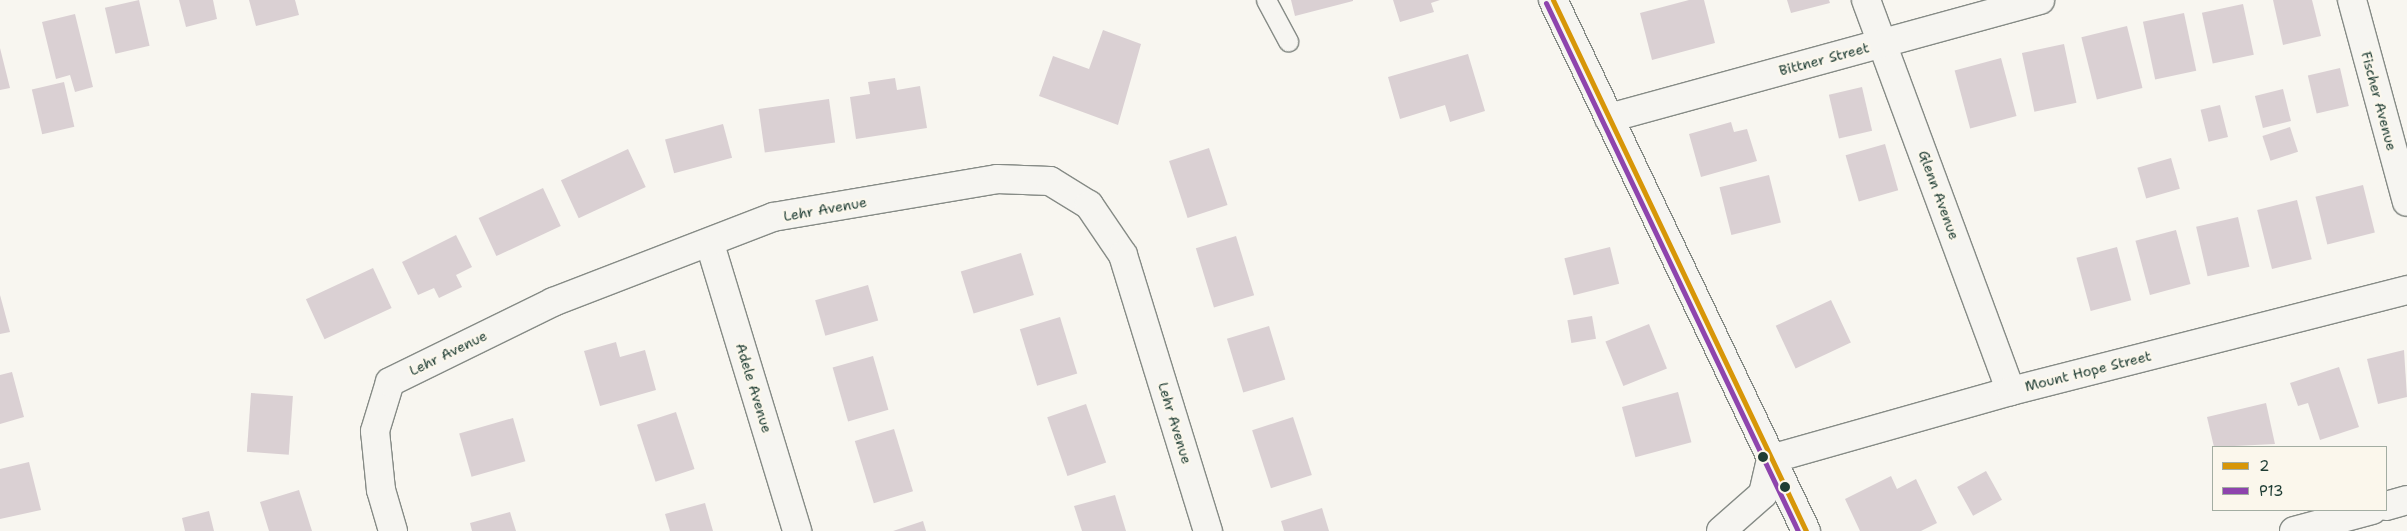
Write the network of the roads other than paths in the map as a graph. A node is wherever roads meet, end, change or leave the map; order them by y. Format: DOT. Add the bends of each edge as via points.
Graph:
graph roads {
  1 [pos="1266,0"];
  2 [pos="1554,0"];
  3 [pos="1866,0"];
  4 [pos="2040,0"];
  5 [pos="2352,0"];
  6 [pos="1288,41"];
  7 [pos="1882,43"];
  8 [pos="1609,118"];
  9 [pos="2407,202"];
  10 [pos="710,244"];
  11 [pos="2407,290"];
  12 [pos="2011,391"];
  13 [pos="1771,460"];
  14 [pos="2407,500"];
  15 [pos="2387,506"];
  16 [pos="2368,511"];
  17 [pos="393,531"];
  18 [pos="797,531"];
  19 [pos="1208,531"];
  20 [pos="1721,531"];
  21 [pos="1806,531"];
  22 [pos="2294,531"];
  1 -- 6 [label="lane"];
  2 -- 8 [label="street"];
  3 -- 7 [label="street, Glenn Avenue"];
  4 -- 7 [label="street, Bittner Street"];
  5 -- 9 [label="street, Fischer Avenue"];
  7 -- 8 [label="street, Bittner Street"];
  7 -- 12 [label="street, Glenn Avenue"];
  8 -- 13 [label="street"];
  10 -- 17 [label="street, Lehr Avenue" via="553,302 390,382 375,431 381,490"];
  10 -- 18 [label="street, Adele Avenue"];
  10 -- 19 [label="street, Lehr Avenue" via="773,217 997,180 1050,181 1089,205 1123,255"];
  11 -- 12 [label="street, Mount Hope Street"];
  12 -- 13 [label="street, Mount Hope Street"];
  13 -- 20 [label="street" via="1764,494"];
  13 -- 21 [label="street"];
  14 -- 15 [label="street"];
  16 -- 22 [label="street"];
}
